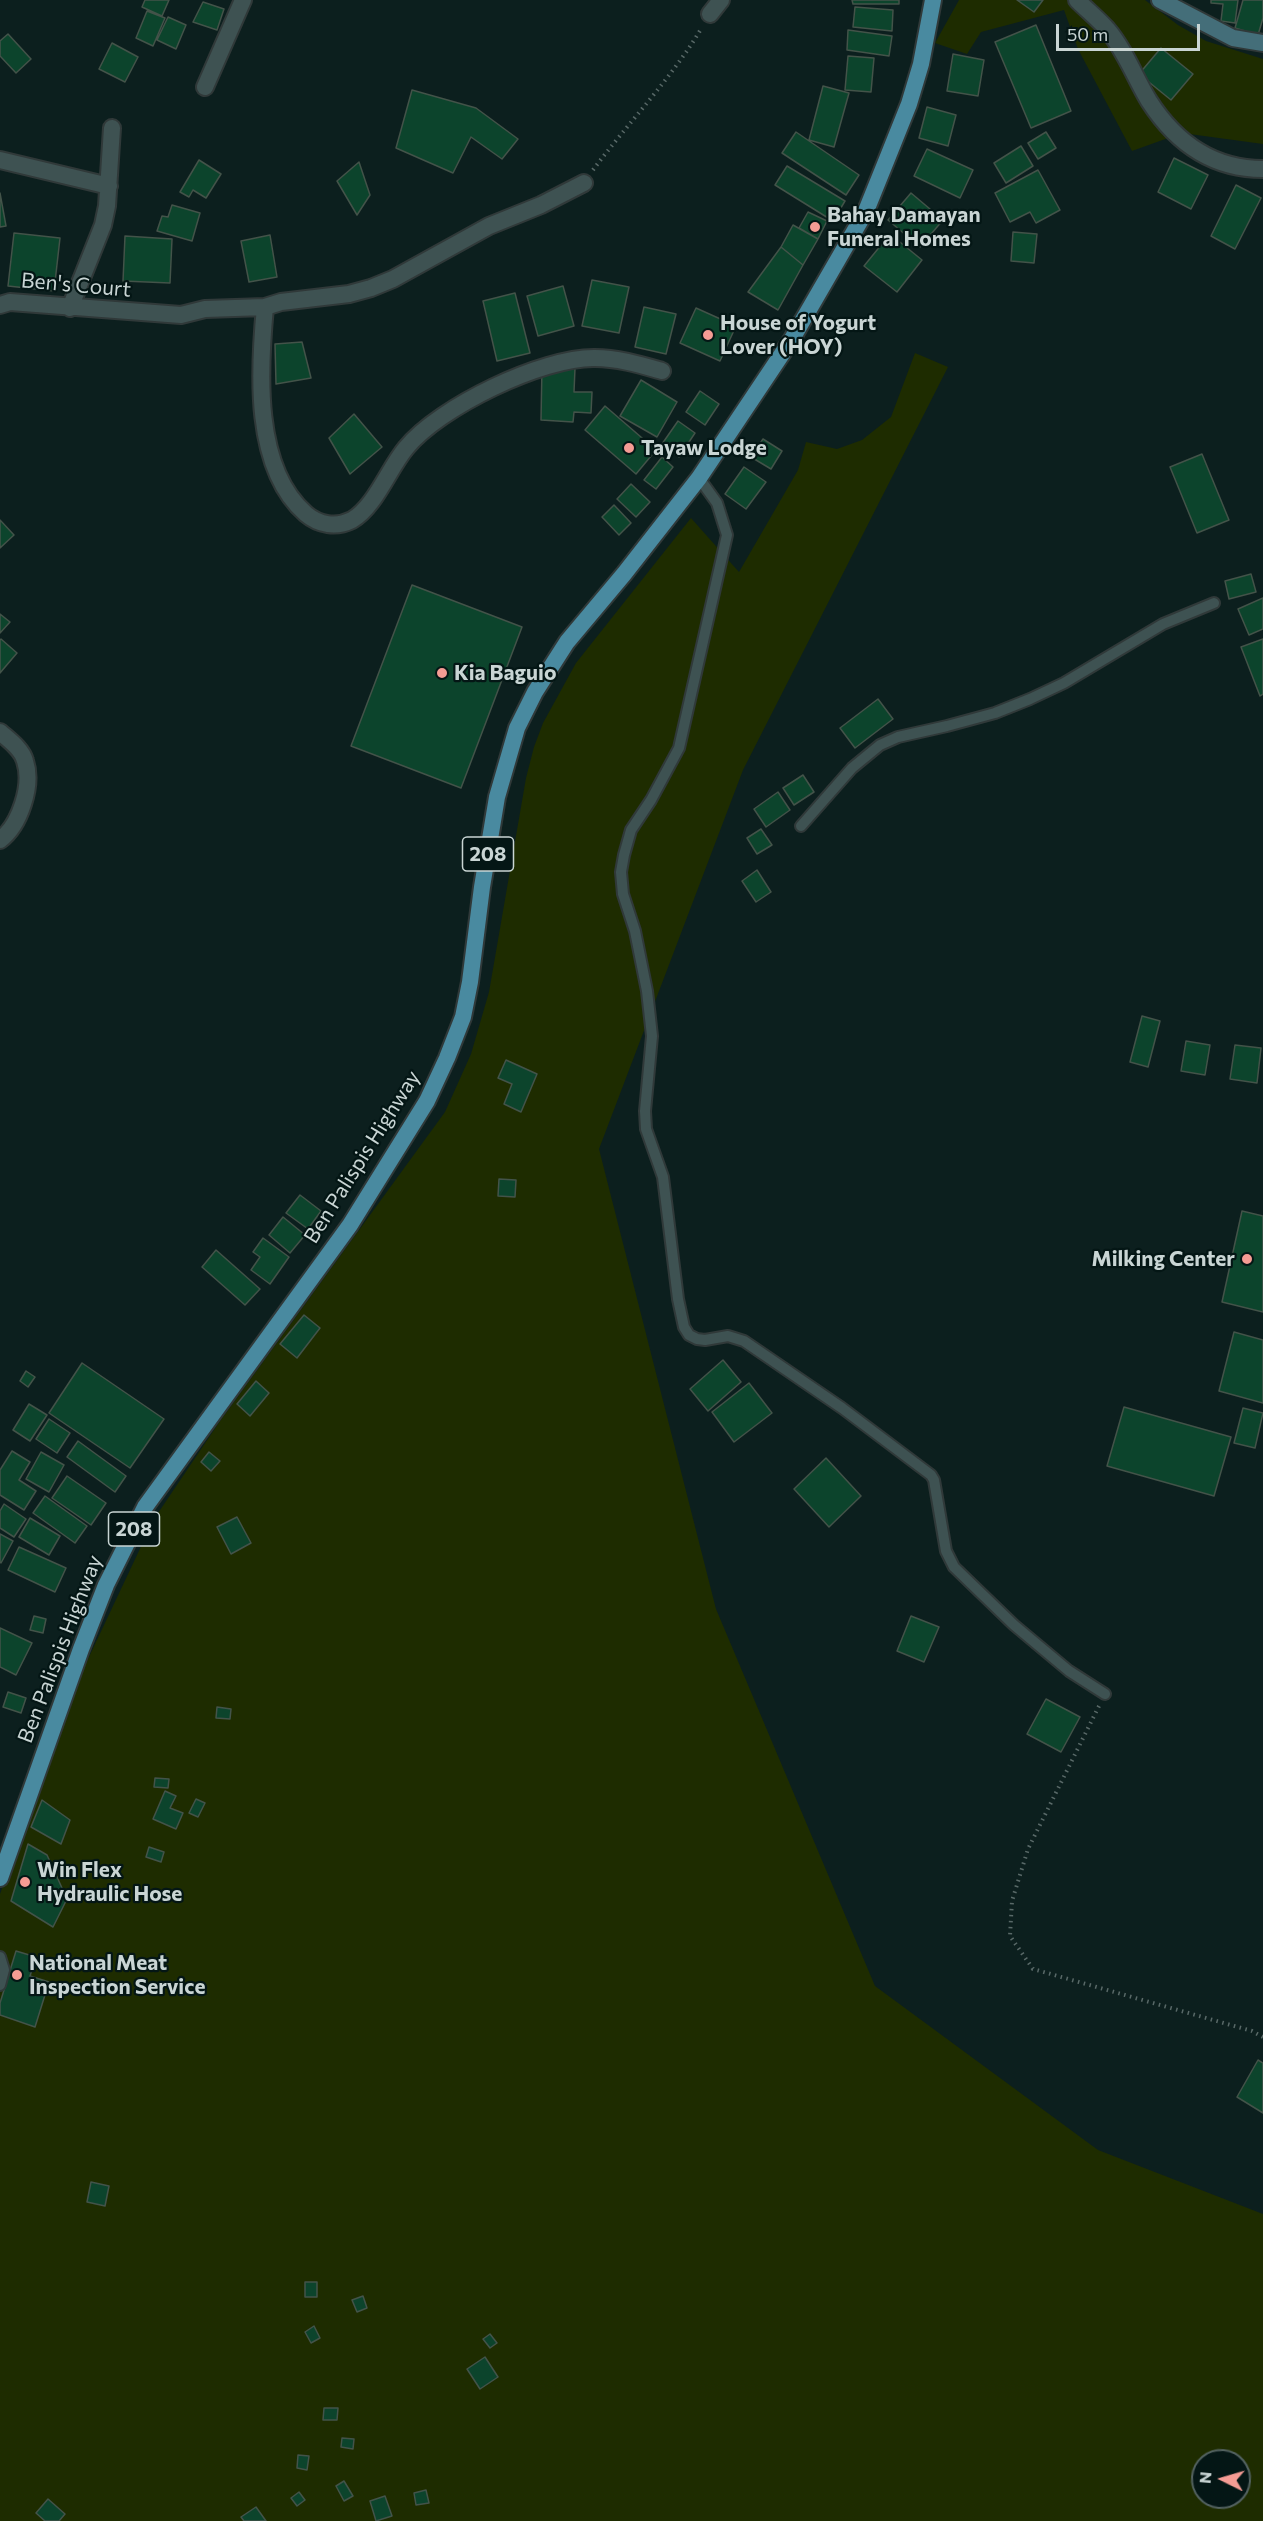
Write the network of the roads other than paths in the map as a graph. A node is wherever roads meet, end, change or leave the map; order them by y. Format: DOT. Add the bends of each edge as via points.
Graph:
graph roads {
  1 [pos="721,0"];
  2 [pos="933,0"];
  3 [pos="1077,0"];
  4 [pos="1160,0"];
  5 [pos="238,1"];
  6 [pos="710,15"];
  7 [pos="1263,43"];
  8 [pos="205,87"];
  9 [pos="112,128"];
  10 [pos="0,160"];
  11 [pos="1263,169"];
  12 [pos="584,183"];
  13 [pos="109,186"];
  14 [pos="0,305"];
  15 [pos="265,307"];
  16 [pos="70,308"];
  17 [pos="662,371"];
  18 [pos="699,478"];
  19 [pos="1214,603"];
  20 [pos="0,732"];
  21 [pos="801,826"];
  22 [pos="0,840"];
  23 [pos="1105,1694"];
  24 [pos="0,1878"];
  25 [pos="0,1957"];
  26 [pos="0,1984"];
  1 -- 6 [label="street"];
  2 -- 18 [label="main road, Ben Palispis Highway / 208" via="909,104 866,211 792,339"];
  3 -- 11 [label="street" via="1108,30 1149,101 1186,143 1226,166"];
  4 -- 7 [label="main road" via="1233,38"];
  5 -- 8 [label="street"];
  9 -- 13 [label="street"];
  10 -- 13 [label="street"];
  12 -- 15 [label="street, Ben's Court" via="489,226 371,288"];
  13 -- 16 [label="street" via="102,225"];
  14 -- 16 [label="street, Ben's Court" via="10,302"];
  15 -- 16 [label="street, Ben's Court" via="205,309 181,315"];
  15 -- 17 [label="street" via="261,350 264,422 270,453 295,504 316,521 329,525 354,519 408,445 432,423 490,388 538,368 594,358"];
  18 -- 23 [label="lane" via="717,503 727,535 679,748 631,830 621,873 652,1036 646,1129 663,1177 684,1328 697,1339 728,1336 744,1341 931,1475 946,1551 954,1567 1014,1625 1069,1671"];
  18 -- 24 [label="main road, Ben Palispis Highway / 208" via="567,642 517,728 497,797 463,1017 447,1058 427,1101 350,1225 145,1506 106,1585 81,1649"];
  19 -- 21 [label="lane" via="1154,628 1064,683 1030,699 995,713 898,736 880,745 852,768"];
  20 -- 22 [label="street" via="25,760 28,778 23,806 8,834"];
  25 -- 26 [label="lane" via="4,1970"];
}
